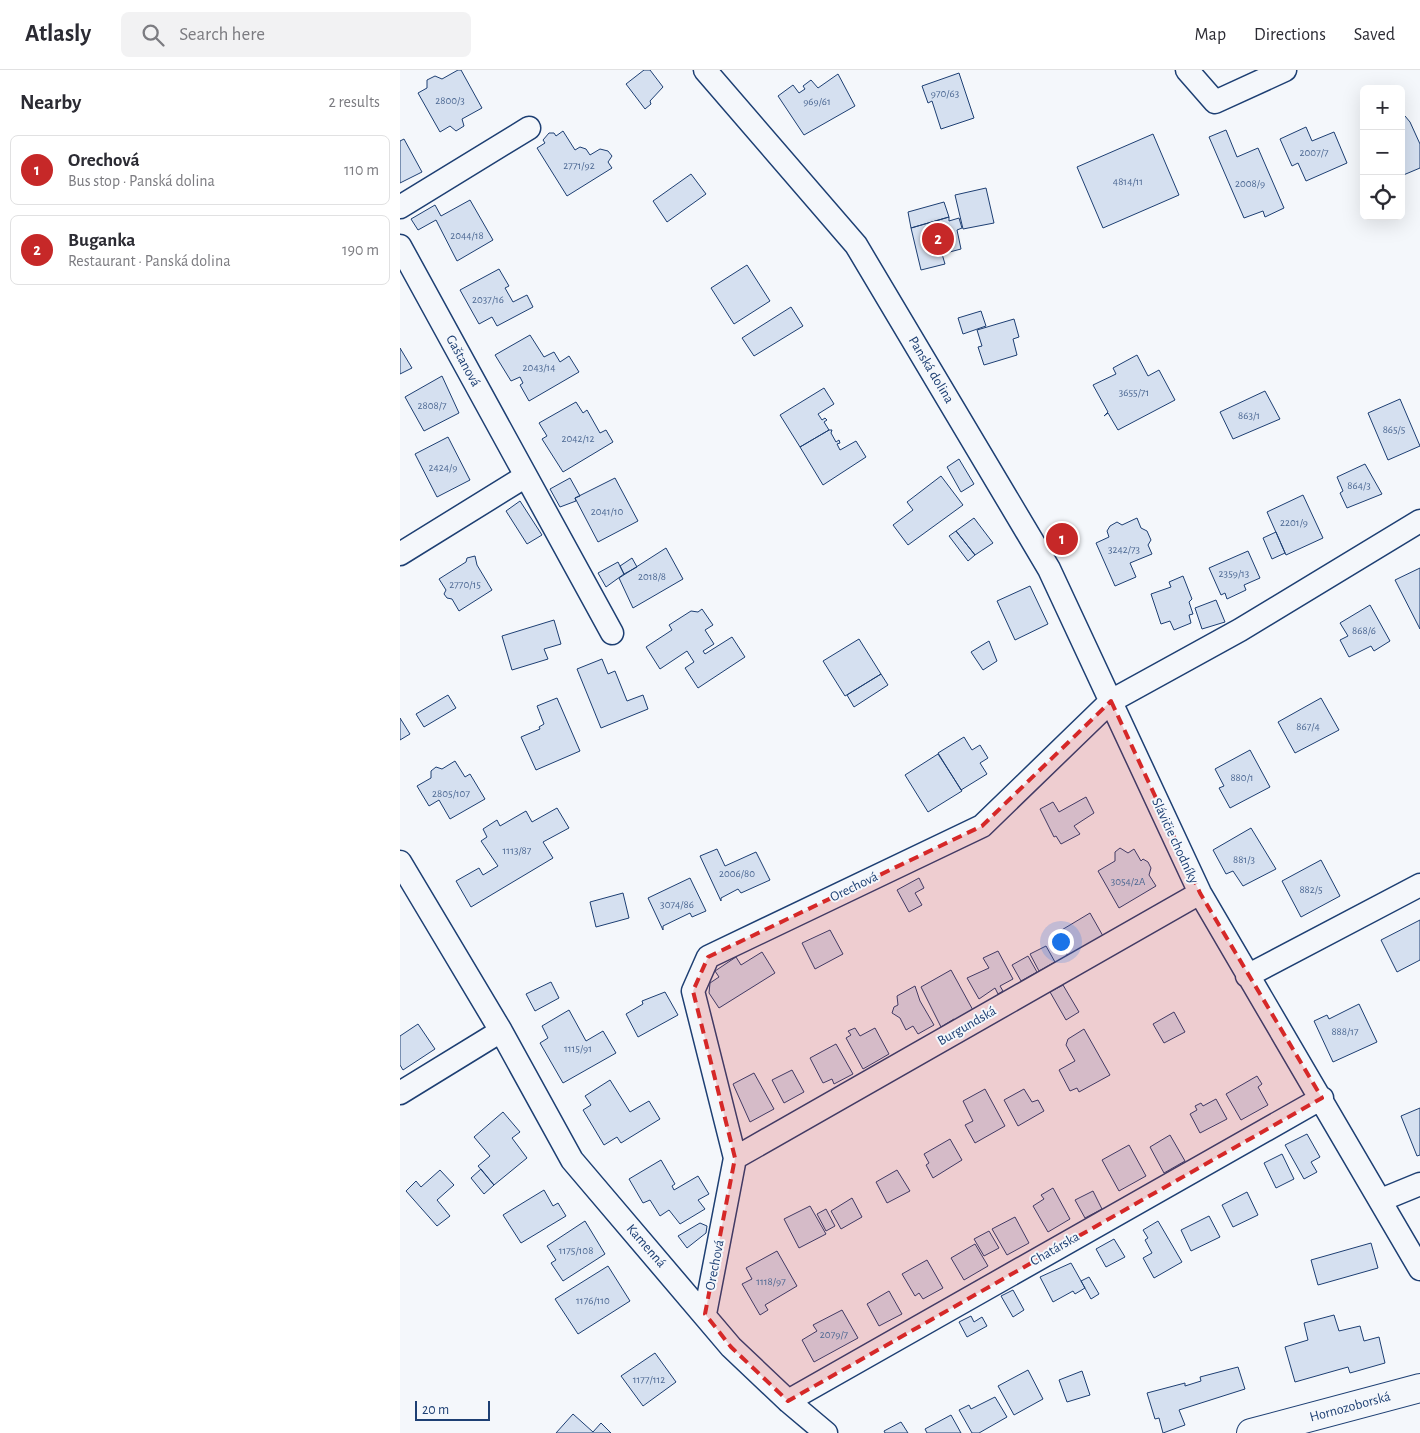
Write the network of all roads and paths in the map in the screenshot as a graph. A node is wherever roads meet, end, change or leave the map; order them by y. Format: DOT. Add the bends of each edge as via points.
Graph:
graph roads {
  1 [pos="705,70"];
  2 [pos="1188,70"];
  3 [pos="1285,70"];
  4 [pos="529,128"];
  5 [pos="400,207"];
  6 [pos="400,246"];
  7 [pos="526,476"];
  8 [pos="1420,521"];
  9 [pos="400,554"];
  10 [pos="612,633"];
  11 [pos="1111,701"];
  12 [pos="400,862"];
  13 [pos="1420,885"];
  14 [pos="1200,894"];
  15 [pos="1247,976"];
  16 [pos="501,1031"];
  17 [pos="400,1093"];
  18 [pos="1322,1098"];
  19 [pos="735,1158"];
  20 [pos="1420,1184"];
  21 [pos="1381,1200"];
  22 [pos="1420,1269"];
  23 [pos="705,1314"];
  24 [pos="1420,1388"];
  25 [pos="788,1401"];
  26 [pos="826,1433"];
  27 [pos="1251,1433"];
  1 -- 11 [label="street, Panská dolina" via="856,245 1049,569"];
  2 -- 3 [label="street" via="1216,102"];
  4 -- 5 [label="street"];
  6 -- 7 [label="street, Gaštanová"];
  7 -- 9 [label="street"];
  7 -- 10 [label="street, Gaštanová"];
  8 -- 11 [label="street, Orechová" via="1240,630"];
  11 -- 14 [label="street, Slávičie chodníky"];
  11 -- 19 [label="street, Orechová" via="982,826 708,957 693,991"];
  12 -- 16 [label="street, Kamenná"];
  13 -- 15 [label="street"];
  14 -- 15 [label="street, Slávičie chodníky"];
  14 -- 19 [label="street, Burgundská"];
  15 -- 18 [label="street, Slávičie chodníky"];
  16 -- 17 [label="street"];
  16 -- 23 [label="street, Kamenná" via="572,1160"];
  18 -- 21 [label="street, Slávičie chodníky"];
  18 -- 25 [label="street, Chatárska"];
  19 -- 23 [label="street, Orechová"];
  20 -- 21 [label="street"];
  21 -- 22 [label="street, Slávičie chodníky"];
  23 -- 25 [label="street, Kamenná" via="731,1347"];
  24 -- 27 [label="street, Hornozoborská"];
  25 -- 26 [label="street, Kamenná"];
}
